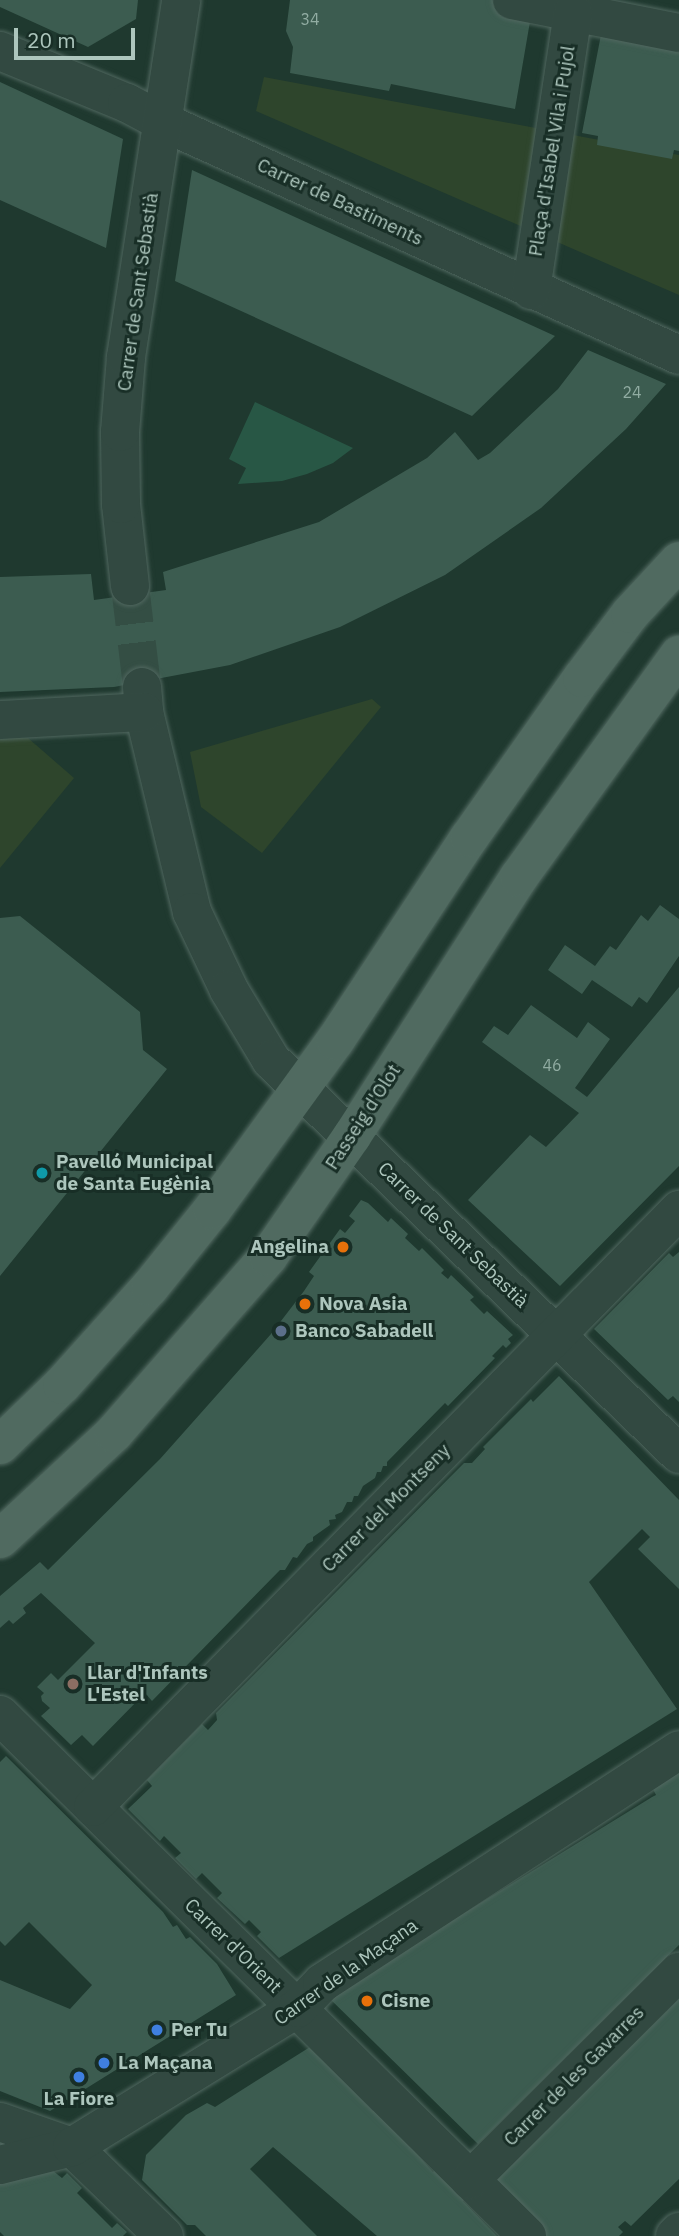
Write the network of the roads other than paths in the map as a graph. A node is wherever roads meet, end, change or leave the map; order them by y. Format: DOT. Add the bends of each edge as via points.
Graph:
graph roads {
  1 [pos="181,0"];
  2 [pos="512,0"];
  3 [pos="573,12"];
  4 [pos="679,33"];
  5 [pos="0,51"];
  6 [pos="163,122"];
  7 [pos="531,290"];
  8 [pos="679,355"];
  9 [pos="679,561"];
  10 [pos="130,586"];
  11 [pos="679,655"];
  12 [pos="0,720"];
  13 [pos="299,1087"];
  14 [pos="352,1136"];
  15 [pos="679,1210"];
  16 [pos="557,1334"];
  17 [pos="0,1445"];
  18 [pos="679,1454"];
  19 [pos="0,1539"];
  20 [pos="0,1715"];
  21 [pos="679,1750"];
  22 [pos="93,1807"];
  23 [pos="679,1972"];
  24 [pos="298,2008"];
  25 [pos="0,2122"];
  26 [pos="72,2147"];
  27 [pos="0,2165"];
  28 [pos="470,2180"];
  29 [pos="679,2232"];
  30 [pos="164,2236"];
  31 [pos="527,2236"];
  32 [pos="674,2236"];
  1 -- 6 [label="street, Carrer de Sant Sebastià"];
  2 -- 3 [label="street"];
  3 -- 4 [label="street"];
  3 -- 7 [label="street, Plaça d'Isabel Vila i Pujol"];
  5 -- 6 [label="street, Carrer de Bastiments"];
  6 -- 7 [label="street, Carrer de Bastiments"];
  6 -- 10 [label="street, Carrer de Sant Sebastià" via="126,357 120,432 121,504"];
  7 -- 8 [label="street, Carrer de Bastiments"];
  9 -- 13 [label="main road" via="630,614 582,678"];
  11 -- 14 [label="main road, Passeig d'Olot" via="519,877"];
  12 -- 13 [label="street, Carrer de Sant Sebastià" via="143,700 192,912 229,990 271,1060"];
  13 -- 14 [label="street, Carrer de Sant Sebastià"];
  13 -- 17 [label="main road" via="212,1210 150,1287 62,1385"];
  14 -- 16 [label="street, Carrer de Sant Sebastià"];
  14 -- 19 [label="main road, Passeig d'Olot" via="268,1257 204,1332 114,1433"];
  15 -- 16 [label="street, Carrer del Montseny"];
  16 -- 18 [label="street, Carrer de Sant Sebastià"];
  16 -- 22 [label="street, Carrer del Montseny"];
  20 -- 22 [label="street, Carrer d'Orient"];
  21 -- 24 [label="street, Carrer de la Maçana" via="322,1983"];
  22 -- 24 [label="street, Carrer d'Orient"];
  23 -- 28 [label="street, Carrer de les Gavarres"];
  24 -- 26 [label="street, Carrer de la Maçana"];
  24 -- 28 [label="street, Carrer d'Orient"];
  25 -- 26 [label="street"];
  26 -- 27 [label="street, Carrer de la Maçana"];
  26 -- 30 [label="street"];
  28 -- 31 [label="street, Carrer d'Orient"];
  29 -- 32 [label="street"];
}
